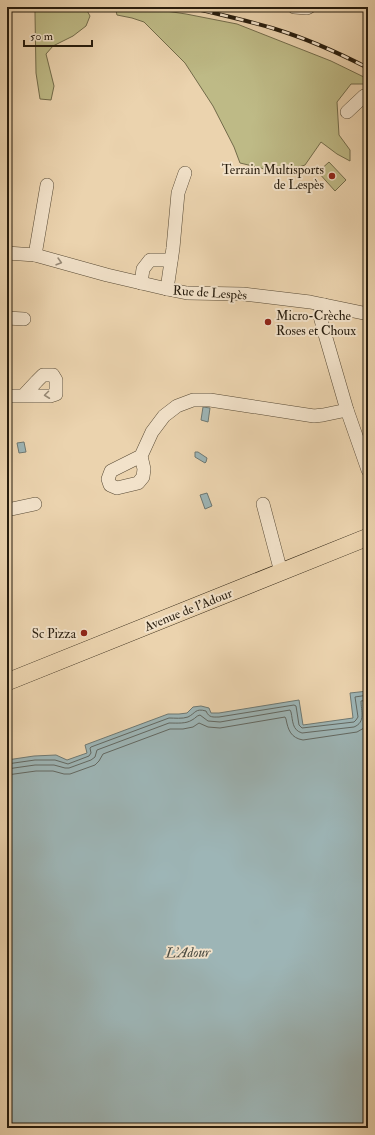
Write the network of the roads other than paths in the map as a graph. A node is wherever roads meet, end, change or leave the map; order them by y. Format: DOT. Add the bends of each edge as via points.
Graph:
graph roads {
  1 [pos="294,7"];
  2 [pos="309,7"];
  3 [pos="368,97"];
  4 [pos="347,112"];
  5 [pos="185,173"];
  6 [pos="47,185"];
  7 [pos="7,253"];
  8 [pos="35,255"];
  9 [pos="171,260"];
  10 [pos="141,283"];
  11 [pos="167,289"];
  12 [pos="324,305"];
  13 [pos="368,314"];
  14 [pos="7,318"];
  15 [pos="24,319"];
  16 [pos="7,396"];
  17 [pos="23,396"];
  18 [pos="348,410"];
  19 [pos="141,456"];
  20 [pos="368,470"];
  21 [pos="35,504"];
  22 [pos="263,504"];
  23 [pos="7,510"];
  24 [pos="368,537"];
  25 [pos="282,572"];
  26 [pos="7,682"];
  1 -- 2 [label="street"];
  3 -- 4 [label="street" via="364,96"];
  5 -- 9 [label="street" via="178,193"];
  6 -- 8 [label="street"];
  7 -- 8 [label="street, Rue de Lespès"];
  8 -- 10 [label="street, Rue de Lespès, one-way"];
  9 -- 10 [label="street" via="150,260 143,269"];
  9 -- 11 [label="street"];
  10 -- 11 [label="street, Rue de Lespès"];
  11 -- 12 [label="street, Rue de Lespès" via="187,293 243,294"];
  12 -- 13 [label="street, Rue de Lespès"];
  12 -- 18 [label="street" via="320,316"];
  14 -- 15 [label="street"];
  16 -- 17 [label="street"];
  18 -- 19 [label="street" via="314,416 210,400 193,400 177,406 164,416 152,432"];
  18 -- 20 [label="street"];
  21 -- 23 [label="street"];
  22 -- 25 [label="street"];
  24 -- 25 [label="main road, Avenue de l'Adour"];
  25 -- 26 [label="main road, Avenue de l'Adour"];
}
